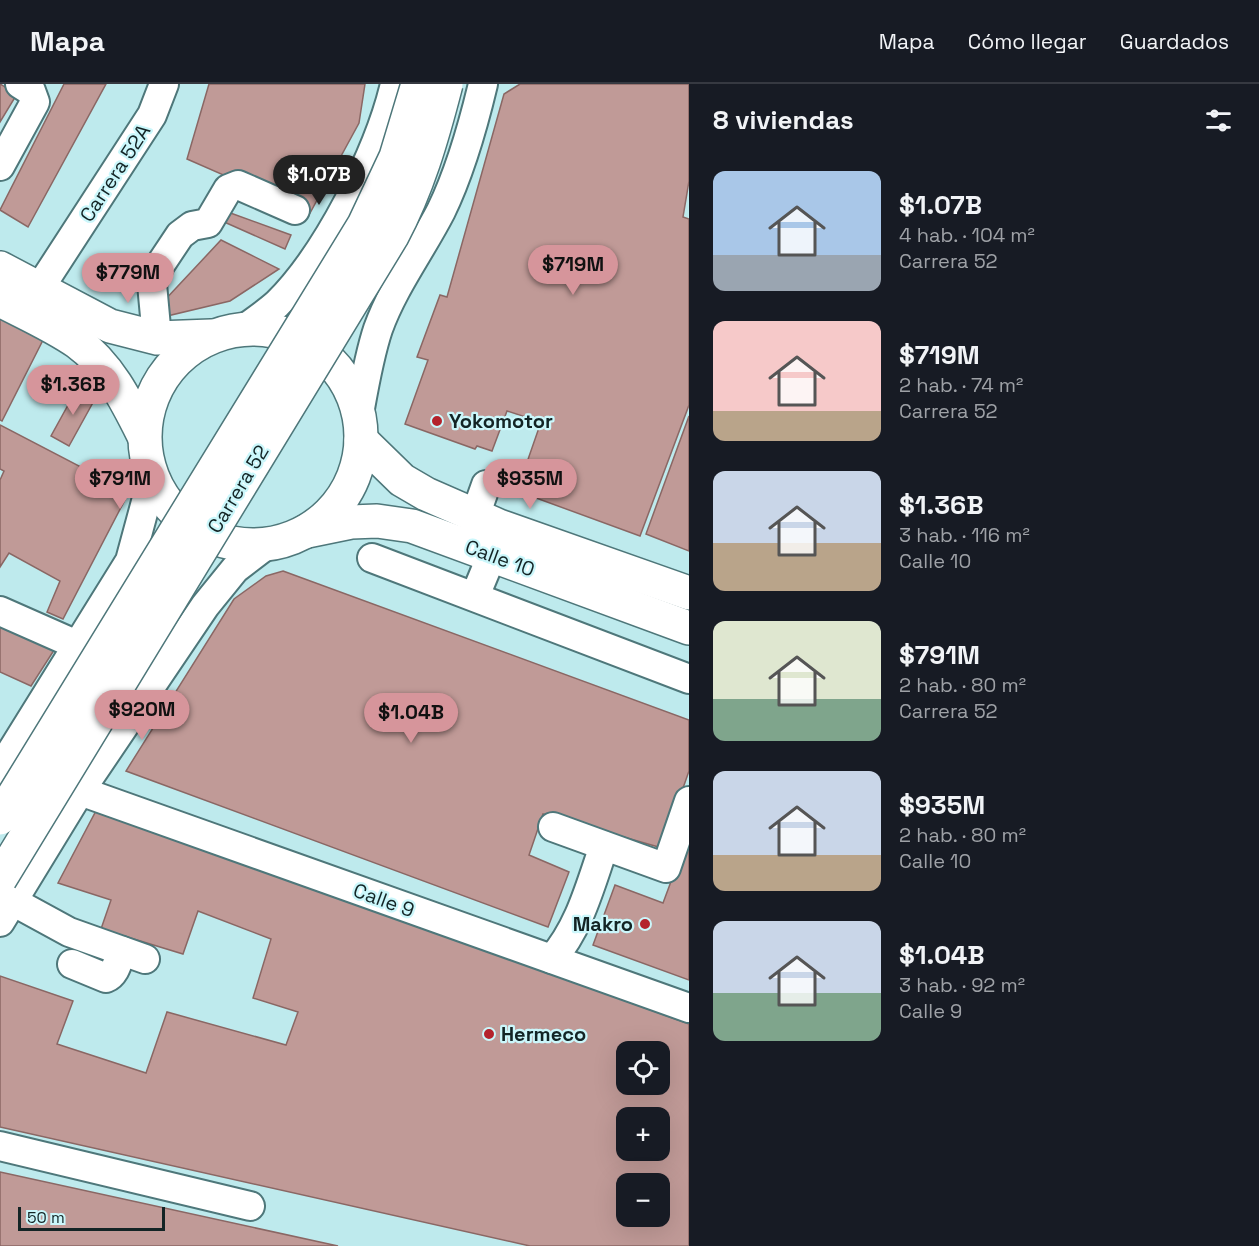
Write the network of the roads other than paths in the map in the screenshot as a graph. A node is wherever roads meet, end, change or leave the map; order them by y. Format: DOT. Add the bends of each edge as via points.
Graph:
graph roads {
  1 [pos="20,84"];
  2 [pos="164,84"];
  3 [pos="395,84"];
  4 [pos="417,84"];
  5 [pos="446,84"];
  6 [pos="483,84"];
  7 [pos="0,166"];
  8 [pos="295,210"];
  9 [pos="333,228"];
  10 [pos="0,268"];
  11 [pos="405,274"];
  12 [pos="39,289"];
  13 [pos="0,300"];
  14 [pos="228,333"];
  15 [pos="157,338"];
  16 [pos="360,427"];
  17 [pos="146,450"];
  18 [pos="486,485"];
  19 [pos="475,516"];
  20 [pos="306,531"];
  21 [pos="269,543"];
  22 [pos="492,555"];
  23 [pos="372,558"];
  24 [pos="130,561"];
  25 [pos="689,593"];
  26 [pos="475,596"];
  27 [pos="205,606"];
  28 [pos="0,611"];
  29 [pos="689,628"];
  30 [pos="77,645"];
  31 [pos="689,679"];
  32 [pos="0,770"];
  33 [pos="80,791"];
  34 [pos="689,801"];
  35 [pos="0,818"];
  36 [pos="553,827"];
  37 [pos="604,846"];
  38 [pos="5,901"];
  39 [pos="552,959"];
  40 [pos="72,964"];
  41 [pos="689,1008"];
  42 [pos="0,1146"];
  43 [pos="250,1206"];
  1 -- 7 [label="street" via="31,91 35,102"];
  2 -- 12 [label="street, Carrera 52A" via="152,115"];
  3 -- 9 [label="street" via="388,113 364,170"];
  4 -- 35 [label="main road, Carrera 52, bridge" via="396,157 364,225"];
  5 -- 38 [label="main road, Carrera 52, bridge" via="424,162 392,237"];
  6 -- 11 [label="street" via="441,210"];
  8 -- 15 [label="street" via="238,185 228,189 208,223 186,230 160,265 152,284"];
  9 -- 11 [label="street" via="336,248 347,267 361,276 383,280"];
  9 -- 14 [label="street" via="276,305"];
  10 -- 12 [label="main road"];
  11 -- 16 [label="street" via="379,328 367,369"];
  12 -- 15 [label="main road" via="110,326"];
  13 -- 17 [label="main road" via="78,343 103,367 123,396"];
  14 -- 15 [label="main road"];
  14 -- 16 [label="main road" via="275,331 304,342 330,360 348,385"];
  14 -- 17 [label="main road" via="184,353 162,377 148,407"];
  16 -- 19 [label="main road, Calle 10" via="402,480"];
  16 -- 20 [label="main road" via="354,476 334,508"];
  17 -- 21 [label="main road" via="158,489 173,510 194,527 243,544"];
  17 -- 24 [label="street" via="147,498"];
  18 -- 19 [label="street"];
  19 -- 25 [label="main road, Calle 10"];
  20 -- 21 [label="main road"];
  20 -- 22 [label="main road, Calle 10" via="377,521 412,526"];
  21 -- 27 [label="street" via="235,569"];
  22 -- 26 [label="street"];
  22 -- 29 [label="main road, Calle 10"];
  23 -- 26 [label="street"];
  24 -- 27 [label="street" via="146,557 169,561 186,572"];
  24 -- 30 [label="street"];
  26 -- 31 [label="street"];
  27 -- 33 [label="street"];
  28 -- 30 [label="street"];
  30 -- 32 [label="street"];
  33 -- 38 [label="street"];
  33 -- 39 [label="street, Calle 9"];
  34 -- 37 [label="street" via="666,868"];
  36 -- 37 [label="street"];
  37 -- 39 [label="street" via="577,922"];
  38 -- 40 [label="street" via="69,932 133,955 106,978"];
  39 -- 41 [label="street, Calle 9"];
  42 -- 43 [label="street"];
}
